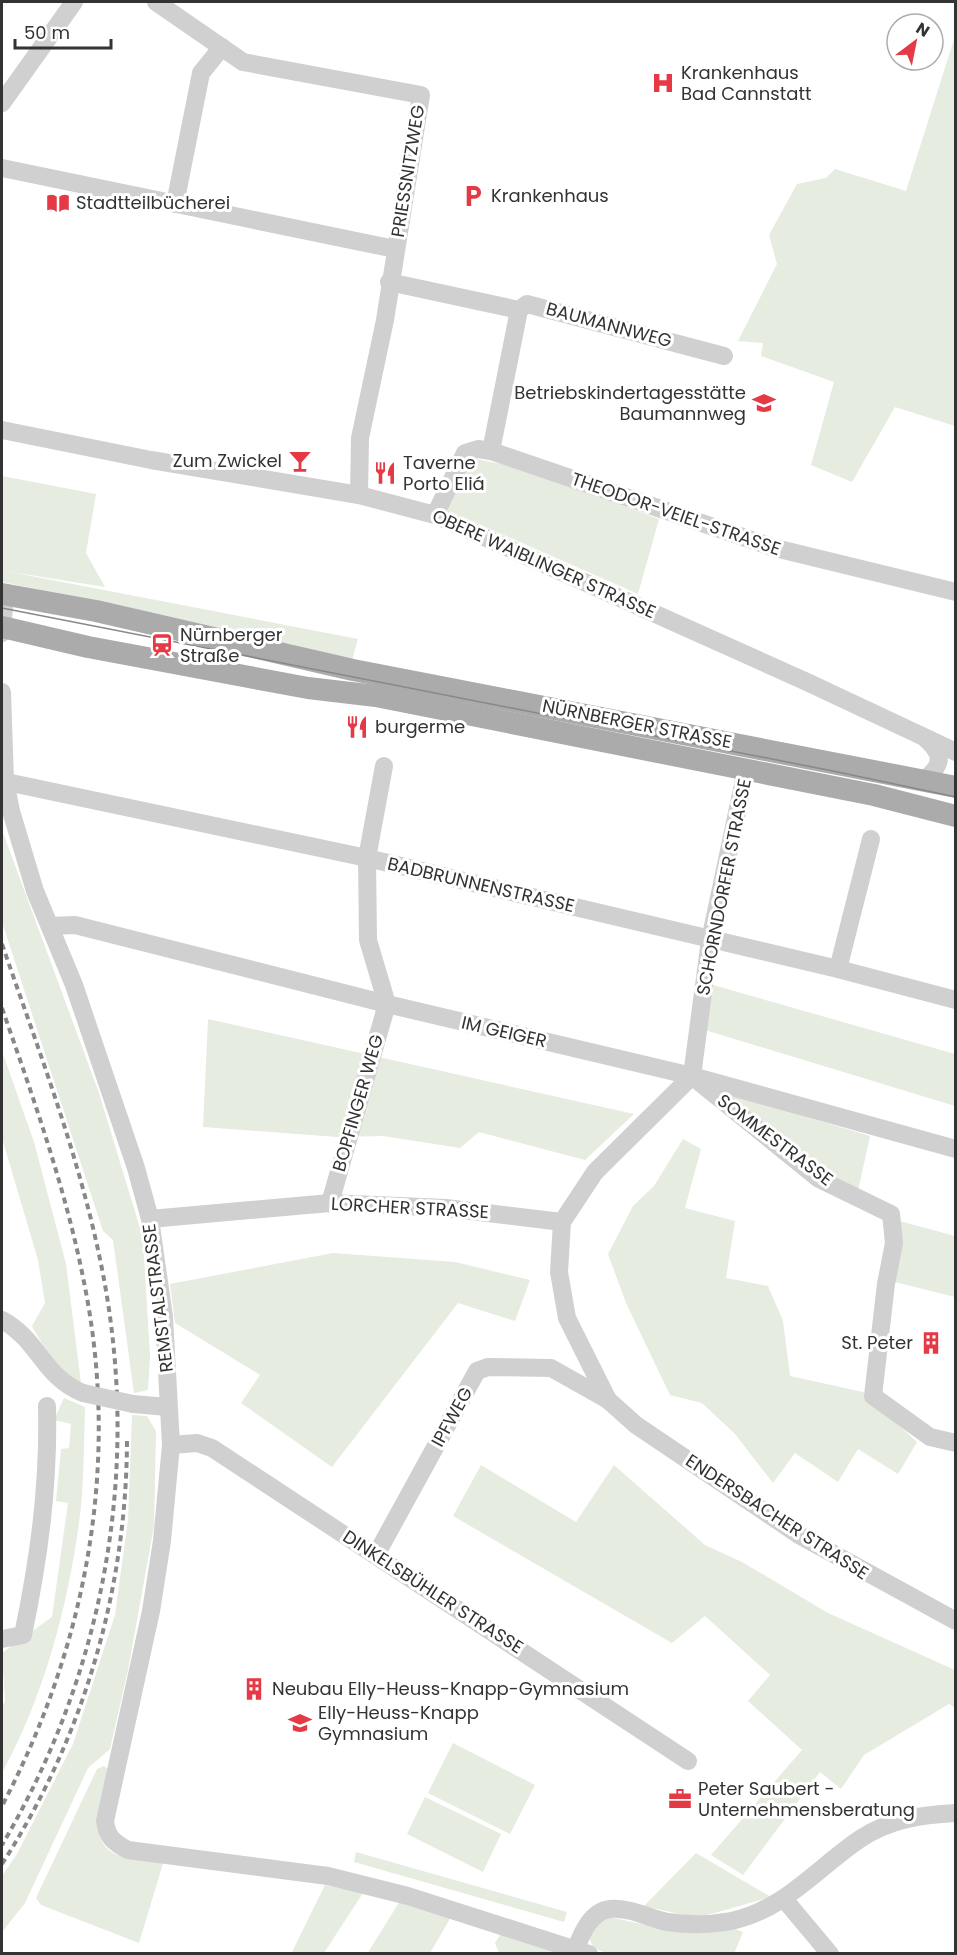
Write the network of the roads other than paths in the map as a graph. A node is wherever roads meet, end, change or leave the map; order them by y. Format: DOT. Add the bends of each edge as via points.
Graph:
graph roads {
  1 [pos="74,2"];
  2 [pos="156,2"];
  3 [pos="222,47"];
  4 [pos="2,102"];
  5 [pos="2,168"];
  6 [pos="175,204"];
  7 [pos="395,249"];
  8 [pos="389,282"];
  9 [pos="519,310"];
  10 [pos="724,356"];
  11 [pos="2,430"];
  12 [pos="491,451"];
  13 [pos="359,495"];
  14 [pos="435,515"];
  15 [pos="956,592"];
  16 [pos="3,594"];
  17 [pos="2,627"];
  18 [pos="2,633"];
  19 [pos="2,692"];
  20 [pos="924,737"];
  21 [pos="956,752"];
  22 [pos="384,766"];
  23 [pos="746,770"];
  24 [pos="924,780"];
  25 [pos="3,781"];
  26 [pos="956,787"];
  27 [pos="956,816"];
  28 [pos="871,839"];
  29 [pos="367,858"];
  30 [pos="50,926"];
  31 [pos="710,939"];
  32 [pos="838,969"];
  33 [pos="956,1000"];
  34 [pos="387,1004"];
  35 [pos="692,1076"];
  36 [pos="956,1149"];
  37 [pos="330,1203"];
  38 [pos="150,1219"];
  39 [pos="562,1222"];
  40 [pos="2,1320"];
  41 [pos="608,1400"];
  42 [pos="47,1406"];
  43 [pos="168,1407"];
  44 [pos="956,1443"];
  45 [pos="171,1445"];
  46 [pos="376,1555"];
  47 [pos="956,1621"];
  48 [pos="2,1639"];
  49 [pos="688,1761"];
  50 [pos="956,1813"];
  51 [pos="784,1899"];
  52 [pos="582,1951"];
  53 [pos="831,1953"];
  1 -- 4 [label="street"];
  2 -- 3 [label="street, PRIESSNITZWEG"];
  3 -- 6 [label="street" via="201,73"];
  3 -- 7 [label="street, PRIESSNITZWEG" via="243,62 421,95"];
  5 -- 6 [label="street"];
  6 -- 7 [label="street"];
  7 -- 8 [label="street, PRIESSNITZWEG"];
  8 -- 9 [label="street, BAUMANNWEG"];
  8 -- 13 [label="street, PRIESSNITZWEG" via="385,320 360,438"];
  9 -- 10 [label="street, BAUMANNWEG" via="527,304"];
  9 -- 12 [label="street"];
  11 -- 13 [label="street, OBERE WAIBLINGER STRASSE"];
  12 -- 14 [label="street, THEODOR-VEIEL-STRASSE" via="465,453"];
  12 -- 15 [label="street, THEODOR-VEIEL-STRASSE" via="775,548"];
  13 -- 14 [label="street, OBERE WAIBLINGER STRASSE"];
  14 -- 20 [label="street, OBERE WAIBLINGER STRASSE"];
  16 -- 17 [label="street"];
  16 -- 24 [label="main road, NÜRNBERGER STRASSE" via="96,611 353,670"];
  17 -- 18 [label="street"];
  17 -- 23 [label="main road, NÜRNBERGER STRASSE" via="88,647 308,688 376,696"];
  19 -- 25 [label="street, REMSTALSTRASSE"];
  20 -- 21 [label="street, OBERE WAIBLINGER STRASSE"];
  20 -- 24 [label="street" via="939,756 936,770"];
  22 -- 29 [label="street"];
  23 -- 27 [label="main road, NÜRNBERGER STRASSE"];
  23 -- 31 [label="street, SCHORNDORFER STRASSE"];
  24 -- 26 [label="main road, NÜRNBERGER STRASSE"];
  25 -- 29 [label="street, BADBRUNNENSTRASSE"];
  25 -- 30 [label="street, REMSTALSTRASSE" via="21,847"];
  28 -- 32 [label="street"];
  29 -- 31 [label="street, BADBRUNNENSTRASSE"];
  29 -- 34 [label="street" via="368,940"];
  30 -- 34 [label="street, IM GEIGER" via="75,925"];
  30 -- 38 [label="street, REMSTALSTRASSE" via="116,1103"];
  31 -- 32 [label="street, BADBRUNNENSTRASSE"];
  31 -- 35 [label="street, SCHORNDORFER STRASSE"];
  32 -- 33 [label="street, BADBRUNNENSTRASSE"];
  34 -- 35 [label="street, IM GEIGER"];
  34 -- 37 [label="street, BOPFINGER WEG"];
  35 -- 36 [label="street, IM GEIGER"];
  35 -- 39 [label="street" via="595,1172"];
  35 -- 44 [label="street, SOMMESTRASSE" via="819,1179 891,1214 894,1243 873,1396 930,1437"];
  37 -- 38 [label="street, LORCHER STRASSE"];
  37 -- 39 [label="street, LORCHER STRASSE" via="436,1208"];
  38 -- 43 [label="street, REMSTALSTRASSE" via="164,1317"];
  39 -- 41 [label="street" via="559,1272 567,1318"];
  40 -- 43 [label="street, bridge" via="27,1337 60,1382 83,1393"];
  41 -- 46 [label="street, IPFWEG" via="551,1368 488,1367 477,1371"];
  41 -- 47 [label="street, ENDERSBACHER STRASSE" via="636,1425 799,1535"];
  42 -- 48 [label="street" via="47,1478 34,1582 23,1635"];
  43 -- 45 [label="street, REMSTALSTRASSE"];
  45 -- 46 [label="street, DINKELSBÜHLER STRASSE" via="197,1443 212,1448"];
  45 -- 52 [label="street, REMSTALSTRASSE" via="151,1611 105,1821 110,1838 128,1850 328,1876 408,1896"];
  46 -- 49 [label="street, DINKELSBÜHLER STRASSE"];
  50 -- 51 [label="street" via="917,1815 870,1834"];
  51 -- 52 [label="street" via="731,1921 694,1925 609,1909 595,1915 582,1932"];
  51 -- 53 [label="street"];
}
